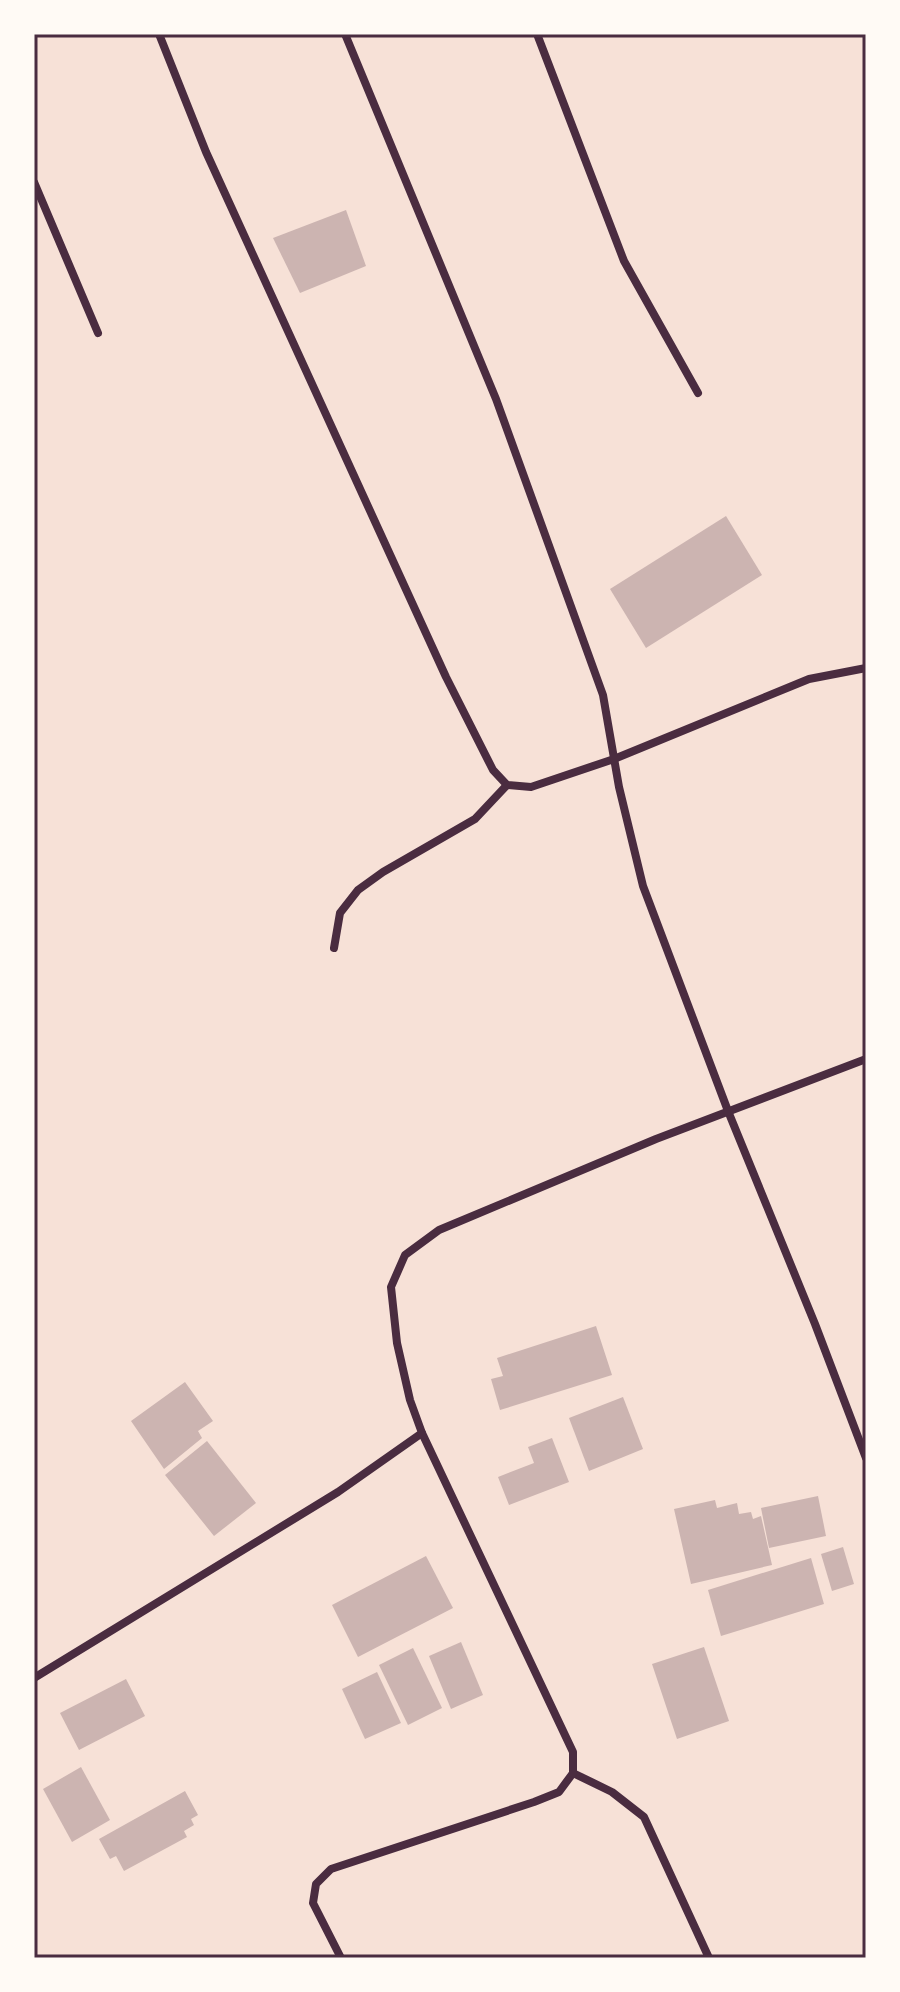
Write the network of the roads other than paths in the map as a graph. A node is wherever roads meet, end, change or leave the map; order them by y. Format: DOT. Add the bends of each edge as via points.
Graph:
graph roads {
  1 [pos="159,34"];
  2 [pos="345,34"];
  3 [pos="537,34"];
  4 [pos="34,182"];
  5 [pos="98,333"];
  6 [pos="698,393"];
  7 [pos="866,668"];
  8 [pos="614,759"];
  9 [pos="507,785"];
  10 [pos="334,948"];
  11 [pos="866,1059"];
  12 [pos="728,1111"];
  13 [pos="422,1433"];
  14 [pos="866,1458"];
  15 [pos="34,1678"];
  16 [pos="573,1773"];
  17 [pos="341,1958"];
  18 [pos="709,1958"];
  1 -- 9 [label="street" via="213,166 433,649 493,770"];
  2 -- 8 [label="street" via="496,399 603,695"];
  3 -- 6 [label="street" via="624,261"];
  4 -- 5 [label="street"];
  7 -- 8 [label="street" via="809,679"];
  8 -- 9 [label="street" via="531,787"];
  8 -- 12 [label="street" via="643,886"];
  9 -- 10 [label="street" via="475,819 358,890 340,913"];
  11 -- 12 [label="street"];
  12 -- 13 [label="street" via="439,1230 405,1255 391,1287 397,1343"];
  12 -- 14 [label="street"];
  13 -- 15 [label="street" via="338,1492"];
  13 -- 16 [label="street" via="573,1752"];
  16 -- 17 [label="street" via="559,1792 534,1802 331,1869 316,1884 313,1903"];
  16 -- 18 [label="street" via="612,1792 644,1817"];
}
